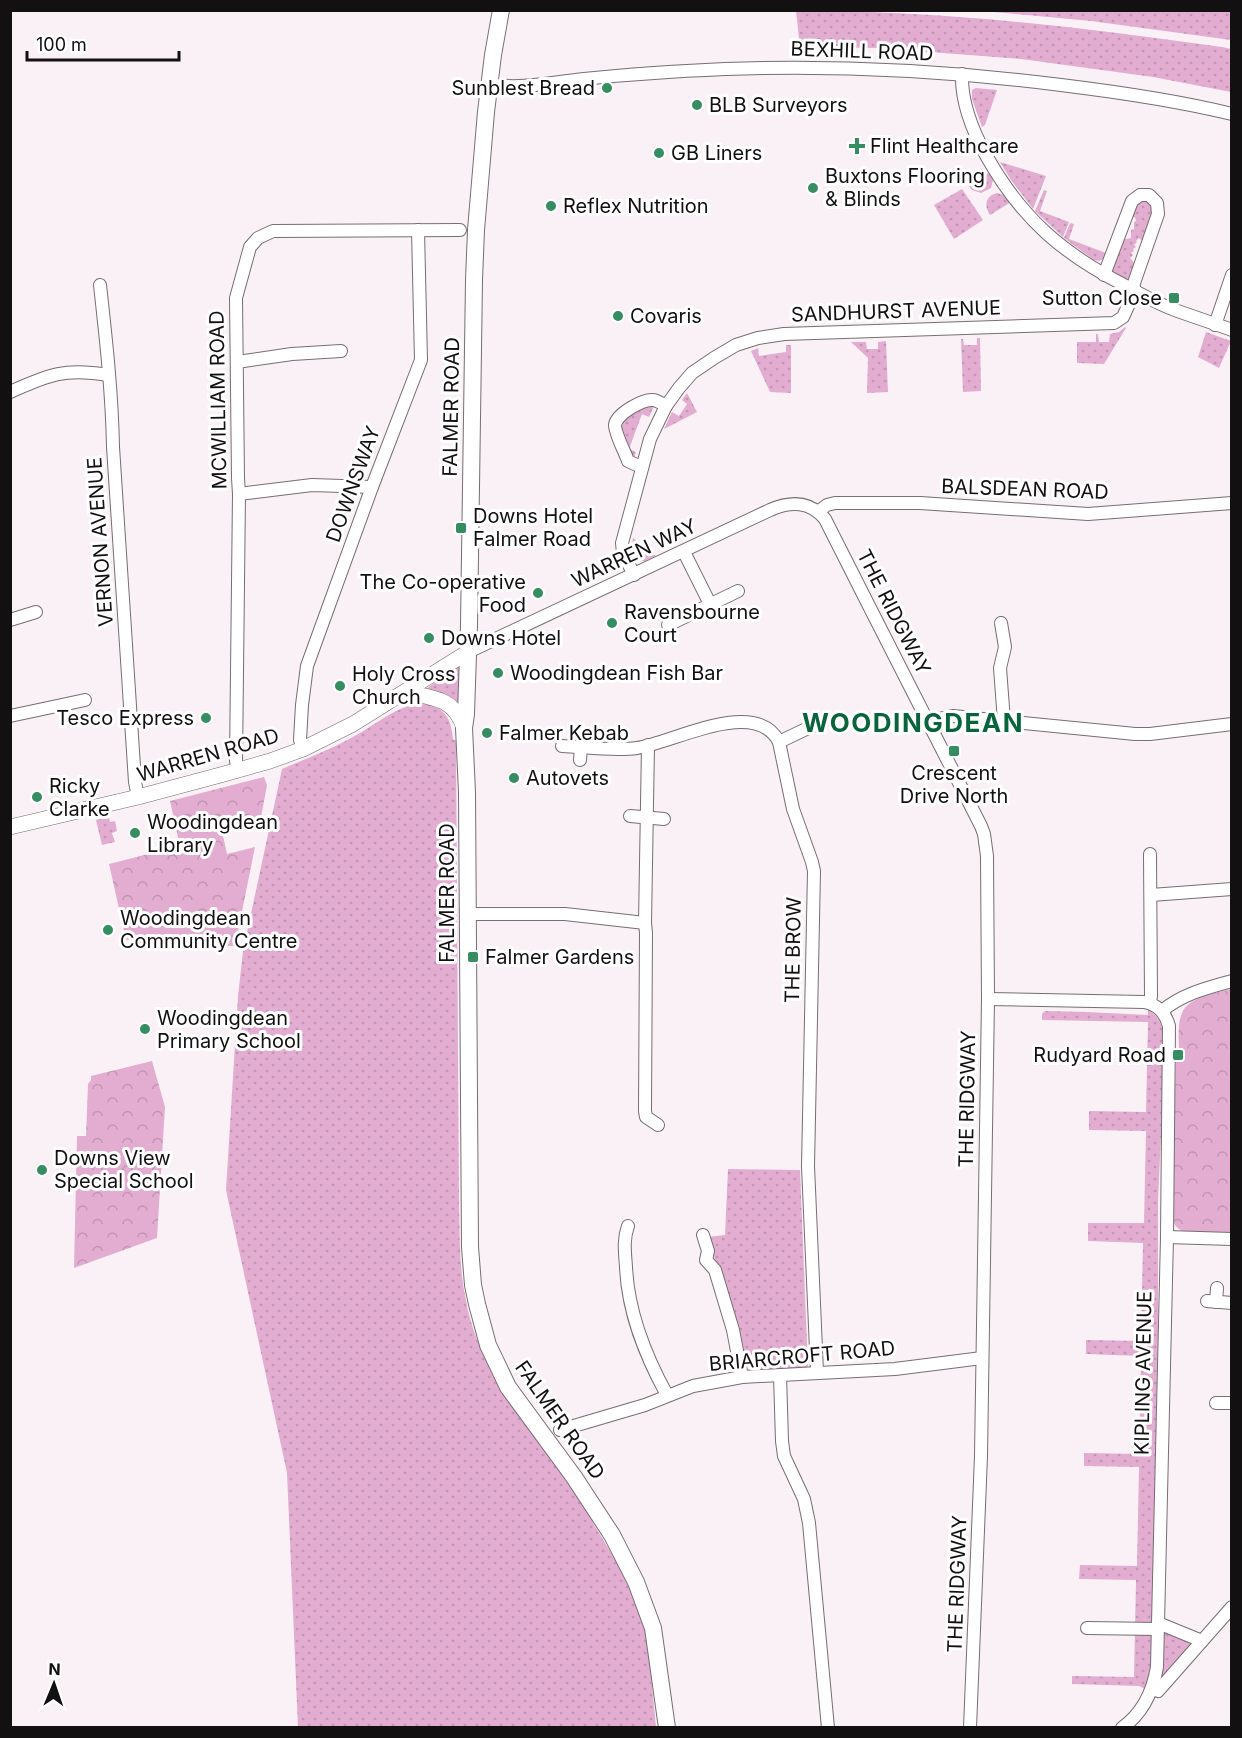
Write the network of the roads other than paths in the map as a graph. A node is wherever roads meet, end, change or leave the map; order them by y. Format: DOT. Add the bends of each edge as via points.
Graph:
graph roads {
  1 [pos="501,10"];
  2 [pos="962,74"];
  3 [pos="489,84"];
  4 [pos="1232,114"];
  5 [pos="418,230"];
  6 [pos="460,230"];
  7 [pos="1104,275"];
  8 [pos="1232,275"];
  9 [pos="100,285"];
  10 [pos="1134,291"];
  11 [pos="1215,325"];
  12 [pos="1232,330"];
  13 [pos="341,351"];
  14 [pos="237,363"];
  15 [pos="108,375"];
  16 [pos="10,392"];
  17 [pos="666,406"];
  18 [pos="641,467"];
  19 [pos="372,487"];
  20 [pos="239,494"];
  21 [pos="1232,503"];
  22 [pos="819,511"];
  23 [pos="684,552"];
  24 [pos="634,575"];
  25 [pos="738,591"];
  26 [pos="710,604"];
  27 [pos="36,612"];
  28 [pos="10,620"];
  29 [pos="668,625"];
  30 [pos="999,631"];
  31 [pos="468,652"];
  32 [pos="405,692"];
  33 [pos="85,700"];
  34 [pos="10,716"];
  35 [pos="827,719"];
  36 [pos="1004,721"];
  37 [pos="929,724"];
  38 [pos="1232,724"];
  39 [pos="464,728"];
  40 [pos="779,742"];
  41 [pos="648,745"];
  42 [pos="562,746"];
  43 [pos="581,747"];
  44 [pos="303,749"];
  45 [pos="580,760"];
  46 [pos="238,770"];
  47 [pos="138,797"];
  48 [pos="630,816"];
  49 [pos="647,817"];
  50 [pos="664,819"];
  51 [pos="10,827"];
  52 [pos="1150,854"];
  53 [pos="1232,889"];
  54 [pos="1151,894"];
  55 [pos="468,914"];
  56 [pos="645,923"];
  57 [pos="1232,981"];
  58 [pos="988,999"];
  59 [pos="1149,1003"];
  60 [pos="1162,1011"];
  61 [pos="658,1125"];
  62 [pos="628,1226"];
  63 [pos="704,1235"];
  64 [pos="1167,1237"];
  65 [pos="1232,1239"];
  66 [pos="1217,1288"];
  67 [pos="1232,1303"];
  68 [pos="982,1358"];
  69 [pos="817,1372"];
  70 [pos="780,1375"];
  71 [pos="742,1377"];
  72 [pos="667,1395"];
  73 [pos="1216,1403"];
  74 [pos="1232,1403"];
  75 [pos="560,1430"];
  76 [pos="1232,1607"];
  77 [pos="1158,1627"];
  78 [pos="1087,1628"];
  79 [pos="1202,1641"];
  80 [pos="1152,1688"];
  81 [pos="667,1728"];
  82 [pos="828,1728"];
  83 [pos="970,1728"];
  84 [pos="1122,1728"];
  1 -- 3 [label="main road, FALMER ROAD"];
  2 -- 3 [label="street, BEXHILL ROAD" via="738,69 512,86"];
  2 -- 4 [label="street, BEXHILL ROAD" via="1144,96"];
  2 -- 7 [label="street" via="963,98 977,138 1013,197 1064,249"];
  3 -- 31 [label="main road, FALMER ROAD" via="474,280"];
  5 -- 6 [label="street, MCWILLIAM ROAD"];
  5 -- 14 [label="street, MCWILLIAM ROAD" via="278,230 258,238 248,251 236,298"];
  5 -- 19 [label="street, DOWNSWAY" via="420,360"];
  7 -- 10 [label="street"];
  7 -- 10 [label="street, SANDHURST AVENUE" via="1131,201 1139,195 1149,195 1158,210"];
  8 -- 11 [label="street"];
  9 -- 15 [label="street, VERNON AVENUE"];
  10 -- 11 [label="street"];
  10 -- 17 [label="street, SANDHURST AVENUE" via="1123,317 1110,324 854,331 752,339 702,365"];
  11 -- 12 [label="street"];
  13 -- 14 [label="street"];
  14 -- 20 [label="street, MCWILLIAM ROAD"];
  15 -- 16 [label="street" via="65,372"];
  15 -- 47 [label="street, VERNON AVENUE"];
  17 -- 18 [label="street, SANDHURST AVENUE"];
  17 -- 18 [label="street" via="649,400 621,413 616,420 616,431 628,461"];
  18 -- 24 [label="street, SANDHURST AVENUE" via="622,546"];
  19 -- 20 [label="street" via="312,485"];
  19 -- 44 [label="street, DOWNSWAY" via="308,666 302,705"];
  20 -- 46 [label="street, MCWILLIAM ROAD"];
  21 -- 22 [label="street, BALSDEAN ROAD" via="1088,514 889,502 835,503"];
  22 -- 23 [label="street, WARREN WAY" via="799,503 778,506"];
  22 -- 37 [label="street, THE RIDGWAY"];
  23 -- 24 [label="street, WARREN WAY"];
  23 -- 26 [label="street"];
  24 -- 31 [label="street, WARREN WAY"];
  25 -- 26 [label="street"];
  26 -- 29 [label="street"];
  27 -- 28 [label="street"];
  30 -- 36 [label="street" via="1005,647 1000,668"];
  31 -- 32 [label="street, WARREN ROAD"];
  31 -- 39 [label="main road, FALMER ROAD"];
  32 -- 39 [label="street" via="446,702 458,714"];
  32 -- 44 [label="street, WARREN ROAD"];
  33 -- 34 [label="street"];
  35 -- 40 [label="street"];
  36 -- 37 [label="street" via="952,716"];
  36 -- 38 [label="street" via="1135,734"];
  37 -- 58 [label="street, THE RIDGWAY" via="984,834 988,872"];
  39 -- 55 [label="main road, FALMER ROAD"];
  40 -- 41 [label="street" via="766,727 747,722 722,724"];
  40 -- 69 [label="street, THE BROW" via="793,809 814,871 808,1166"];
  41 -- 43 [label="street"];
  41 -- 49 [label="street"];
  42 -- 43 [label="street"];
  43 -- 45 [label="street"];
  44 -- 46 [label="street, WARREN ROAD"];
  46 -- 47 [label="street, WARREN ROAD"];
  47 -- 51 [label="street, WARREN ROAD"];
  48 -- 49 [label="street"];
  49 -- 50 [label="street"];
  49 -- 56 [label="street"];
  52 -- 54 [label="street"];
  53 -- 54 [label="street"];
  54 -- 59 [label="street"];
  55 -- 56 [label="street" via="565,914"];
  55 -- 81 [label="main road, FALMER ROAD" via="470,1247 477,1304 488,1345 508,1387 574,1477 636,1581 653,1628"];
  56 -- 61 [label="street" via="645,1114"];
  57 -- 60 [label="street" via="1186,995"];
  58 -- 59 [label="street"];
  58 -- 68 [label="street, THE RIDGWAY"];
  59 -- 60 [label="street"];
  60 -- 64 [label="street, KIPLING AVENUE" via="1170,1031"];
  62 -- 72 [label="street" via="624,1240 631,1308"];
  63 -- 71 [label="street" via="708,1251 701,1262 715,1270"];
  64 -- 65 [label="street"];
  64 -- 77 [label="street, KIPLING AVENUE"];
  66 -- 67 [label="street" via="1211,1301"];
  68 -- 69 [label="street, BRIARCROFT ROAD" via="895,1369"];
  68 -- 83 [label="street, THE RIDGWAY"];
  69 -- 70 [label="street, BRIARCROFT ROAD"];
  70 -- 71 [label="street, BRIARCROFT ROAD"];
  70 -- 82 [label="street" via="784,1455 804,1499 808,1523"];
  71 -- 72 [label="street, BRIARCROFT ROAD"];
  72 -- 75 [label="street, BRIARCROFT ROAD"];
  73 -- 74 [label="street"];
  76 -- 79 [label="street"];
  77 -- 78 [label="street"];
  77 -- 79 [label="street" via="1163,1625"];
  77 -- 80 [label="street, KIPLING AVENUE"];
  79 -- 80 [label="street" via="1158,1691"];
  80 -- 84 [label="street, KIPLING AVENUE" via="1140,1710"];
}
